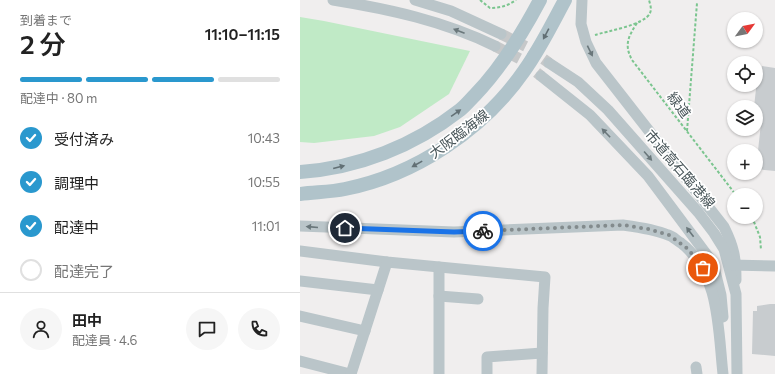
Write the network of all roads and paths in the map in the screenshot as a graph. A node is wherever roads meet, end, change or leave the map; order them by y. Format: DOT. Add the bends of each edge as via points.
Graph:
graph roads {
  1 [pos="333,0"];
  2 [pos="415,0"];
  3 [pos="480,0"];
  4 [pos="516,0"];
  5 [pos="540,0"];
  6 [pos="565,0"];
  7 [pos="582,0"];
  8 [pos="650,0"];
  9 [pos="697,3"];
  10 [pos="637,23"];
  11 [pos="501,34"];
  12 [pos="595,35"];
  13 [pos="495,46"];
  14 [pos="549,63"];
  15 [pos="541,76"];
  16 [pos="687,132"];
  17 [pos="300,172"];
  18 [pos="731,188"];
  19 [pos="300,194"];
  20 [pos="755,224"];
  21 [pos="300,226"];
  22 [pos="761,250"];
  23 [pos="300,251"];
  24 [pos="387,262"];
  25 [pos="713,263"];
  26 [pos="732,265"];
  27 [pos="775,266"];
  28 [pos="439,267"];
  29 [pos="300,281"];
  30 [pos="378,290"];
  31 [pos="439,296"];
  32 [pos="478,299"];
  33 [pos="300,316"];
  34 [pos="365,331"];
  35 [pos="542,353"];
  36 [pos="300,361"];
  37 [pos="351,374"];
  38 [pos="439,374"];
  39 [pos="487,374"];
  40 [pos="542,374"];
  41 [pos="723,374"];
  42 [pos="737,374"];
  13 -- 1 [label="street, one-way" via="435,22 373,6"];
  2 -- 11 [label="street" via="451,11"];
  3 -- 4 [label="path" via="490,8 505,6"];
  17 -- 5 [label="main road, 大阪臨海線, one-way" via="333,168 386,153 415,140 460,110 512,49"];
  6 -- 19 [label="main road, 大阪臨海線, one-way" via="524,72 487,113 442,150 412,167 376,181 345,189"];
  7 -- 26 [label="street, one-way" via="581,24 596,63 724,227 733,246"];
  8 -- 10 [label="path" via="650,13"];
  9 -- 16 [label="path"];
  10 -- 12 [label="path"];
  10 -- 16 [label="path, 緑道" via="630,34 628,52"];
  14 -- 26 [label="street, 市道高石臨港線, one-way" via="578,82 608,110 710,228"];
  25 -- 15 [label="street, 市道高石臨港線, one-way" via="648,176 590,115"];
  16 -- 18 [label="path, 緑道"];
  20 -- 22 [label="path" via="760,237"];
  41 -- 21 [label="street, one-way" via="714,295 703,268 688,249 669,235 623,225 454,232"];
  23 -- 24 [label="street"];
  24 -- 28 [label="street"];
  24 -- 30 [label="street"];
  25 -- 26 [label="street"];
  25 -- 41 [label="street, 市道高石臨港線" via="722,302"];
  26 -- 27 [label="street"];
  26 -- 42 [label="street" via="736,294"];
  28 -- 31 [label="street"];
  28 -- 35 [label="street" via="545,277"];
  29 -- 30 [label="street"];
  30 -- 34 [label="street"];
  31 -- 32 [label="street"];
  31 -- 38 [label="street"];
  33 -- 34 [label="street"];
  34 -- 37 [label="street"];
  35 -- 39 [label="street" via="487,357"];
  35 -- 40 [label="street"];
  36 -- 37 [label="street"];
}
